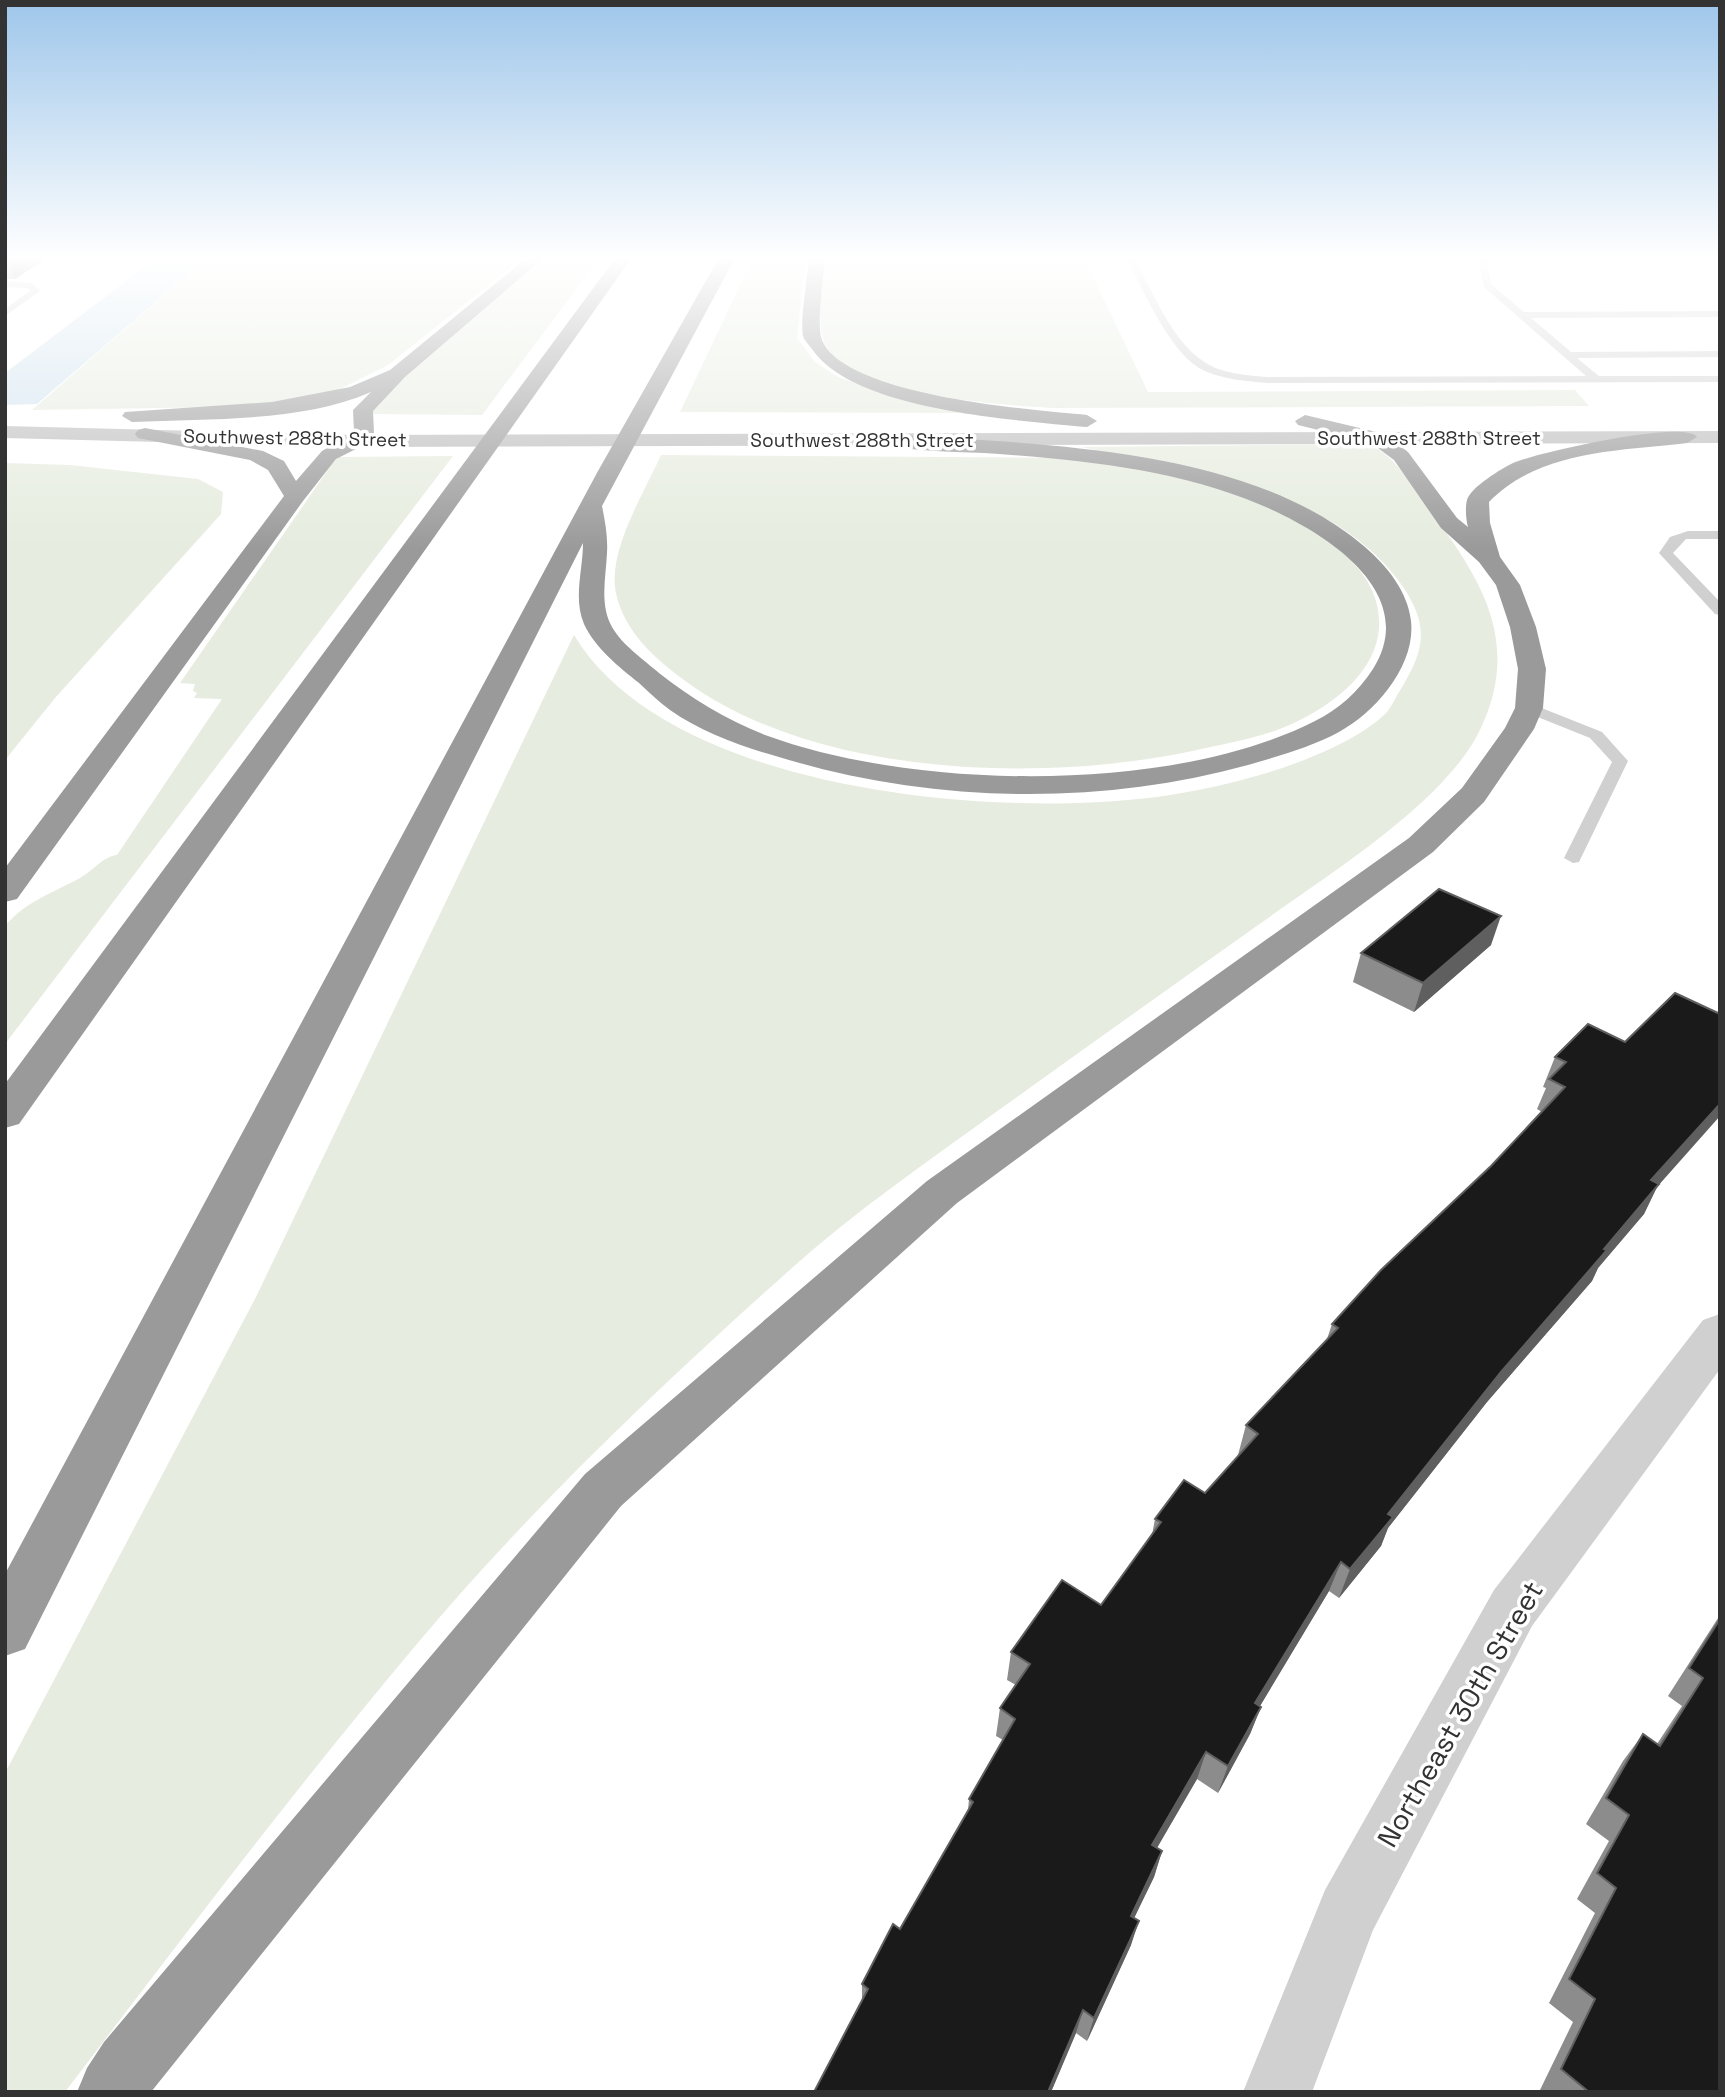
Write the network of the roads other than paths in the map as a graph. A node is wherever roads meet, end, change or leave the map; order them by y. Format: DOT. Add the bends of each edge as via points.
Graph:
graph roads {
  1 [pos="421,354"];
  2 [pos="553,354"];
  3 [pos="674,354"];
  4 [pos="820,354"];
  5 [pos="1190,354"];
  6 [pos="1700,354"];
  7 [pos="1720,354"];
  8 [pos="1569,355"];
  9 [pos="1720,369"];
  10 [pos="397,374"];
  11 [pos="1720,379"];
  12 [pos="1597,380"];
  13 [pos="5,415"];
  14 [pos="132,416"];
  15 [pos="1720,419"];
  16 [pos="1087,421"];
  17 [pos="1305,421"];
  18 [pos="5,432"];
  19 [pos="361,432"];
  20 [pos="145,434"];
  21 [pos="1687,437"];
  22 [pos="1720,437"];
  23 [pos="1378,438"];
  24 [pos="889,440"];
  25 [pos="295,496"];
  26 [pos="591,506"];
  27 [pos="1720,535"];
  28 [pos="1488,557"];
  29 [pos="1720,611"];
  30 [pos="1529,708"];
  31 [pos="1573,858"];
  32 [pos="5,892"];
  33 [pos="5,1114"];
  34 [pos="1720,1333"];
  35 [pos="5,1630"];
  36 [pos="1285,2087"];
  37 [pos="111,2092"];
  1 -- 10 [label="highway"];
  2 -- 33 [label="highway"];
  3 -- 26 [label="highway"];
  4 -- 16 [label="highway" via="869,383 906,394"];
  5 -- 12 [label="lane" via="1224,374 1267,380"];
  6 -- 7 [label="lane"];
  6 -- 8 [label="lane"];
  6 -- 9 [label="lane"];
  8 -- 12 [label="lane"];
  10 -- 14 [label="highway" via="357,391 304,404"];
  10 -- 19 [label="highway" via="363,410"];
  11 -- 12 [label="lane"];
  13 -- 14 [label="main road, Southwest 288th Street"];
  14 -- 19 [label="main road, Southwest 288th Street"];
  15 -- 17 [label="main road, Southwest 288th Street"];
  16 -- 17 [label="main road, Southwest 288th Street"];
  16 -- 19 [label="main road, Southwest 288th Street"];
  17 -- 23 [label="highway"];
  18 -- 20 [label="main road, Southwest 288th Street"];
  19 -- 20 [label="main road, Southwest 288th Street"];
  19 -- 24 [label="main road, Southwest 288th Street"];
  19 -- 25 [label="highway" via="329,455"];
  20 -- 25 [label="highway" via="256,454 276,466"];
  21 -- 22 [label="main road, Southwest 288th Street"];
  21 -- 23 [label="main road, Southwest 288th Street"];
  21 -- 28 [label="highway" via="1563,456 1501,478 1478,500 1478,523"];
  23 -- 24 [label="main road, Southwest 288th Street"];
  23 -- 28 [label="highway" via="1401,456 1449,523"];
  24 -- 26 [label="highway" via="1132,460 1221,482 1294,510 1363,557 1382,580 1396,604 1400,630 1396,651 1384,675 1342,717 1242,760 1180,774 1104,784 1021,786 945,782 857,769 788,751 733,730 675,701 643,678 599,627 590,588 595,551"];
  25 -- 32 [label="highway"];
  26 -- 35 [label="highway"];
  27 -- 29 [label="lane" via="1680,535 1665,553"];
  28 -- 30 [label="highway" via="1507,585 1523,627 1532,669"];
  30 -- 31 [label="lane" via="1596,735 1620,761"];
  30 -- 37 [label="highway" via="1473,794 1421,845 942,1192 603,1490"];
  34 -- 36 [label="street, Northeast 30th Street" via="1513,1608 1348,1913"];
}
